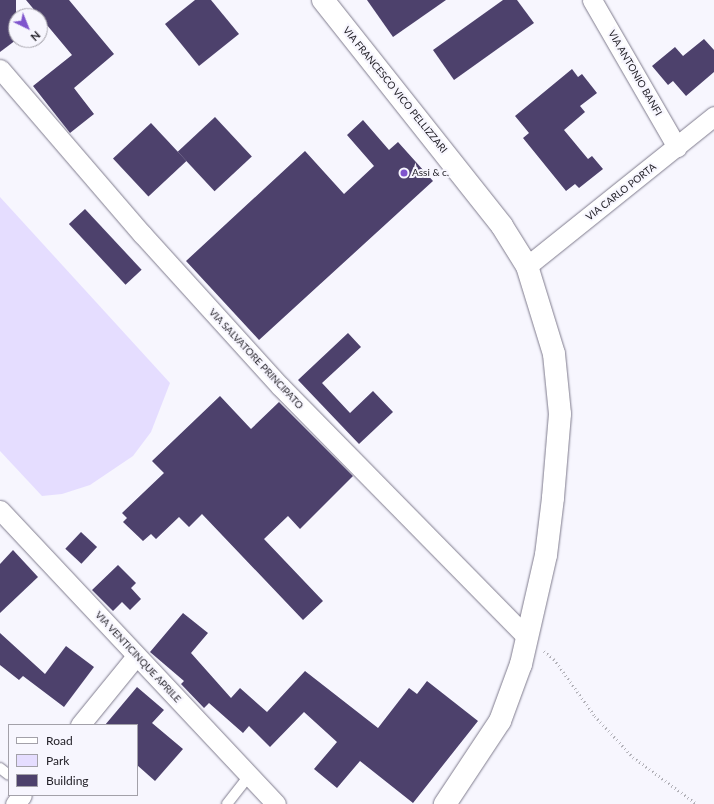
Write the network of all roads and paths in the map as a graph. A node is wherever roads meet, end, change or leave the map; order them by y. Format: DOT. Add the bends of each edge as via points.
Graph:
graph roads {
  1 [pos="323,0"];
  2 [pos="592,0"];
  3 [pos="0,69"];
  4 [pos="714,116"];
  5 [pos="677,147"];
  6 [pos="527,266"];
  7 [pos="0,510"];
  8 [pos="526,636"];
  9 [pos="136,656"];
  10 [pos="81,724"];
  11 [pos="0,768"];
  12 [pos="8,774"];
  13 [pos="250,775"];
  14 [pos="21,796"];
  15 [pos="15,804"];
  16 [pos="227,804"];
  17 [pos="276,804"];
  18 [pos="445,804"];
  19 [pos="697,804"];
  1 -- 6 [label="street, VIA FRANCESCO VICO PELLIZZARI" via="502,226"];
  2 -- 5 [label="street, VIA ANTONIO BANFI"];
  3 -- 8 [label="street, VIA SALVATORE PRINCIPATO" via="142,234 280,386"];
  4 -- 5 [label="street, VIA CARLO PORTA"];
  5 -- 6 [label="street, VIA CARLO PORTA"];
  6 -- 8 [label="street, VIA FRANCESCO VICO PELLIZZARI" via="554,354 560,414 546,555"];
  7 -- 9 [label="street, VIA VENTICINQUE APRILE"];
  8 -- 18 [label="street, VIA FRANCESCO VICO PELLIZZARI" via="517,678 500,721"];
  8 -- 19 [label="path" via="554,659 595,716 633,757"];
  9 -- 10 [label="street"];
  9 -- 13 [label="street, VIA VENTICINQUE APRILE"];
  11 -- 12 [label="lane"];
  13 -- 16 [label="lane"];
  13 -- 17 [label="street, VIA VENTICINQUE APRILE"];
  14 -- 15 [label="street"];
}
